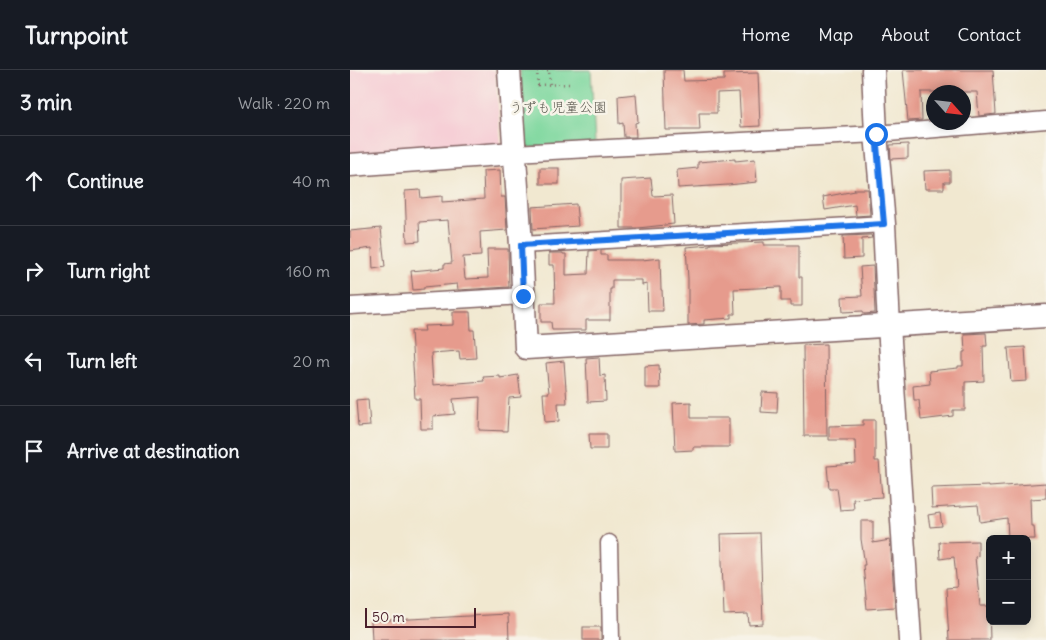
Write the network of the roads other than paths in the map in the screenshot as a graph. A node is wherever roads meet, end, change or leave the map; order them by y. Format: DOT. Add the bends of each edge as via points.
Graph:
graph roads {
  1 [pos="509,70"];
  2 [pos="873,70"];
  3 [pos="1046,120"];
  4 [pos="876,134"];
  5 [pos="514,153"];
  6 [pos="350,165"];
  7 [pos="884,224"];
  8 [pos="521,245"];
  9 [pos="523,296"];
  10 [pos="350,306"];
  11 [pos="1046,316"];
  12 [pos="889,326"];
  13 [pos="608,543"];
  14 [pos="611,640"];
  15 [pos="910,640"];
  1 -- 5 [label="street"];
  2 -- 4 [label="street"];
  3 -- 4 [label="street"];
  4 -- 5 [label="street"];
  4 -- 7 [label="street"];
  5 -- 6 [label="street"];
  5 -- 8 [label="street"];
  7 -- 8 [label="street"];
  7 -- 12 [label="street"];
  8 -- 9 [label="street"];
  9 -- 10 [label="street"];
  9 -- 12 [label="street" via="526,348"];
  11 -- 12 [label="street"];
  12 -- 15 [label="street"];
  13 -- 14 [label="street"];
}
